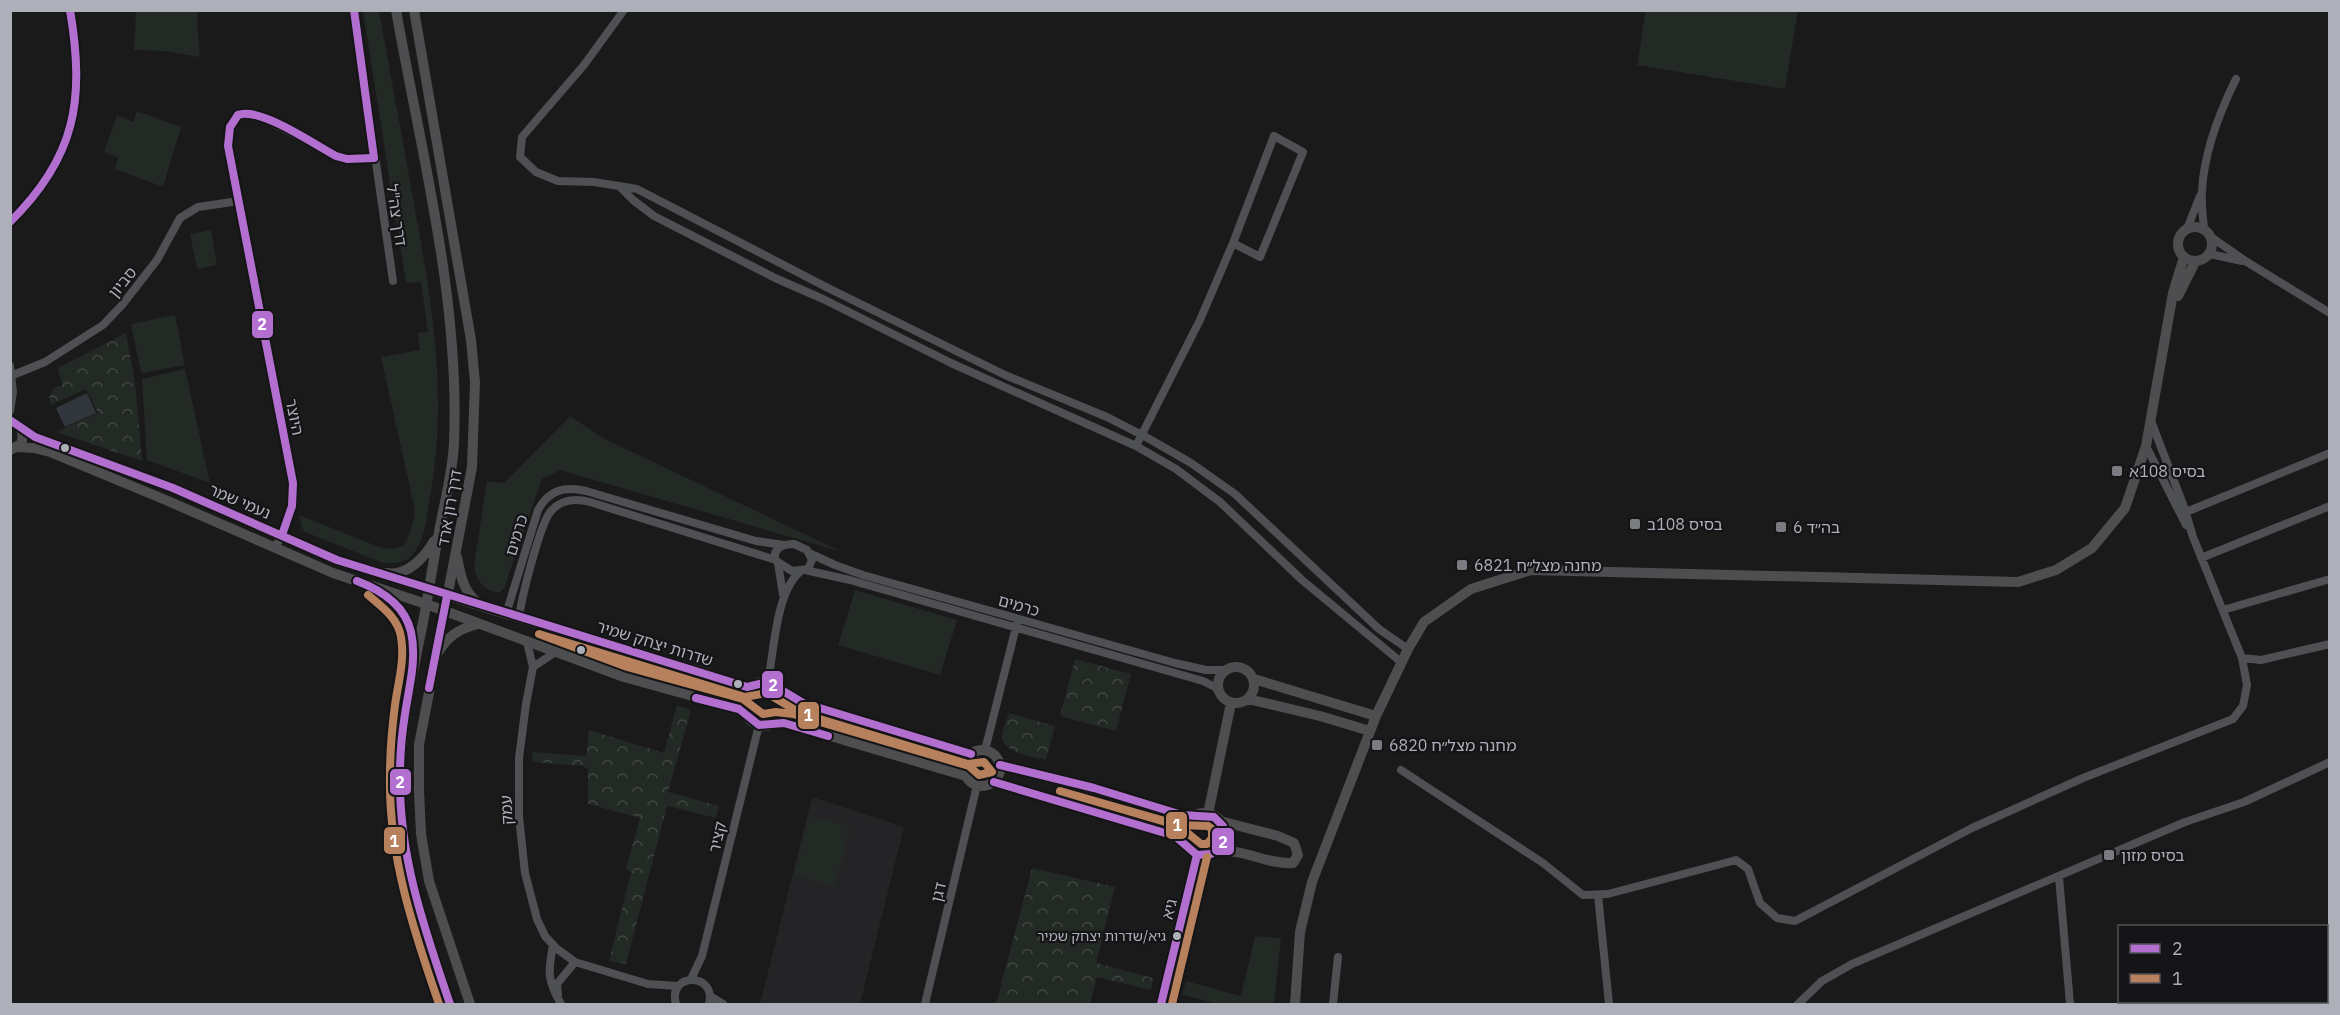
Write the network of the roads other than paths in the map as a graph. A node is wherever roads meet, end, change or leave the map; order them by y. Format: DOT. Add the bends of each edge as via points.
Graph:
graph roads {
  1 [pos="70,10"];
  2 [pos="354,10"];
  3 [pos="396,10"];
  4 [pos="414,10"];
  5 [pos="624,10"];
  6 [pos="2236,79"];
  7 [pos="374,158"];
  8 [pos="620,186"];
  9 [pos="2202,192"];
  10 [pos="238,201"];
  11 [pos="10,223"];
  12 [pos="2187,229"];
  13 [pos="2207,233"];
  14 [pos="1233,243"];
  15 [pos="2210,254"];
  16 [pos="2184,257"];
  17 [pos="2195,262"];
  18 [pos="2247,262"];
  19 [pos="393,281"];
  20 [pos="2330,313"];
  21 [pos="2169,322"];
  22 [pos="10,366"];
  23 [pos="13,375"];
  24 [pos="10,411"];
  25 [pos="10,420"];
  26 [pos="2151,420"];
  27 [pos="22,430"];
  28 [pos="1142,435"];
  29 [pos="1136,446"];
  30 [pos="2146,446"];
  31 [pos="13,450"];
  32 [pos="2330,453"];
  33 [pos="2330,506"];
  34 [pos="2186,513"];
  35 [pos="439,530"];
  36 [pos="282,535"];
  37 [pos="2193,537"];
  38 [pos="784,545"];
  39 [pos="275,548"];
  40 [pos="456,551"];
  41 [pos="809,553"];
  42 [pos="2201,558"];
  43 [pos="777,561"];
  44 [pos="362,568"];
  45 [pos="803,571"];
  46 [pos="2330,579"];
  47 [pos="375,587"];
  48 [pos="429,590"];
  49 [pos="447,596"];
  50 [pos="783,603"];
  51 [pos="426,604"];
  52 [pos="490,609"];
  53 [pos="2223,610"];
  54 [pos="443,611"];
  55 [pos="506,614"];
  56 [pos="519,618"];
  57 [pos="1018,619"];
  58 [pos="478,624"];
  59 [pos="1016,628"];
  60 [pos="527,642"];
  61 [pos="2330,644"];
  62 [pos="1408,649"];
  63 [pos="554,653"];
  64 [pos="2242,658"];
  65 [pos="434,660"];
  66 [pos="414,662"];
  67 [pos="1401,663"];
  68 [pos="533,667"];
  69 [pos="1226,670"];
  70 [pos="1254,679"];
  71 [pos="768,682"];
  72 [pos="752,687"];
  73 [pos="1219,692"];
  74 [pos="786,695"];
  75 [pos="1248,699"];
  76 [pos="1231,703"];
  77 [pos="746,713"];
  78 [pos="1376,716"];
  79 [pos="777,722"];
  80 [pos="759,725"];
  81 [pos="1370,731"];
  82 [pos="985,750"];
  83 [pos="971,754"];
  84 [pos="2330,762"];
  85 [pos="1000,765"];
  86 [pos="1401,770"];
  87 [pos="966,776"];
  88 [pos="994,782"];
  89 [pos="977,785"];
  90 [pos="1208,814"];
  91 [pos="1194,816"];
  92 [pos="1220,821"];
  93 [pos="1184,843"];
  94 [pos="1215,852"];
  95 [pos="1197,855"];
  96 [pos="2059,877"];
  97 [pos="1598,895"];
  98 [pos="554,945"];
  99 [pos="702,956"];
  100 [pos="1338,957"];
  101 [pos="575,962"];
  102 [pos="691,980"];
  103 [pos="704,983"];
  104 [pos="648,984"];
  105 [pos="678,986"];
  106 [pos="710,1000"];
  107 [pos="675,1002"];
  108 [pos="450,1005"];
  109 [pos="470,1005"];
  110 [pos="561,1005"];
  111 [pos="723,1005"];
  112 [pos="925,1005"];
  113 [pos="1161,1005"];
  114 [pos="1295,1005"];
  115 [pos="1334,1005"];
  116 [pos="1609,1005"];
  117 [pos="1798,1005"];
  118 [pos="2070,1005"];
  1 -- 11 [label="street" via="79,70 67,142 43,187"];
  2 -- 7 [label="street, דרך צה\"ל"];
  3 -- 35 [label="street, דרך רון ארד" via="432,207 453,361 454,446"];
  4 -- 40 [label="street, דרך רון ארד" via="475,382 472,467"];
  5 -- 8 [label="street" via="584,65 522,137 520,157 536,171 558,181"];
  6 -- 9 [label="street" via="2223,104 2206,156"];
  7 -- 10 [label="street, היוצר" via="336,156 260,115 238,114 227,135"];
  7 -- 19 [label="street, דרך צה\"ל"];
  8 -- 28 [label="street" via="637,189 996,371"];
  8 -- 29 [label="street" via="654,216 775,278"];
  9 -- 12 [label="street"];
  9 -- 13 [label="street"];
  10 -- 23 [label="street, סביון" via="198,207 180,218 157,260 103,325 54,357"];
  10 -- 36 [label="street, היוצר" via="292,475 292,506"];
  12 -- 13 [label="street" via="2198,227"];
  12 -- 16 [label="street" via="2178,242"];
  13 -- 15 [label="street"];
  13 -- 18 [label="street"];
  14 -- 14 [label="street" via="1237,232 1274,135 1303,152 1260,257"];
  14 -- 28 [label="street" via="1200,320"];
  15 -- 17 [label="street"];
  15 -- 18 [label="street"];
  16 -- 17 [label="street"];
  16 -- 21 [label="street"];
  17 -- 21 [label="street"];
  18 -- 20 [label="street"];
  21 -- 26 [label="street"];
  22 -- 23 [label="street"];
  23 -- 24 [label="street"];
  25 -- 27 [label="street, נעמי שמר"];
  26 -- 30 [label="street"];
  26 -- 34 [label="street"];
  27 -- 31 [label="street" via="23,439"];
  27 -- 36 [label="street, נעמי שמר"];
  28 -- 29 [label="street"];
  28 -- 62 [label="street" via="1235,494 1379,629"];
  29 -- 67 [label="street" via="1221,502 1302,580"];
  30 -- 37 [label="street"];
  30 -- 62 [label="street" via="2125,508 2092,548 2056,570 2018,582 1531,570 1471,589 1424,622"];
  31 -- 39 [label="street, נעמי שמר" via="34,448 50,452"];
  32 -- 34 [label="street"];
  33 -- 42 [label="street"];
  34 -- 37 [label="street"];
  35 -- 44 [label="street" via="428,551 406,570 391,574"];
  35 -- 48 [label="street, דרך רון ארד"];
  36 -- 39 [label="street, היוצר"];
  36 -- 44 [label="street, נעמי שמר"];
  37 -- 42 [label="street"];
  38 -- 41 [label="street" via="798,545"];
  38 -- 43 [label="street" via="776,550"];
  38 -- 55 [label="street, כרמים" via="756,541 586,491 562,488 546,497 538,510"];
  39 -- 47 [label="street, נעמי שמר"];
  40 -- 49 [label="street, דרך רון ארד"];
  40 -- 52 [label="street" via="466,590"];
  41 -- 45 [label="street" via="812,563"];
  41 -- 57 [label="street, כרמים" via="863,575"];
  42 -- 53 [label="street"];
  43 -- 45 [label="street" via="788,569"];
  43 -- 50 [label="street"];
  43 -- 56 [label="street, כרמים" via="590,502 567,500 553,509 544,523"];
  44 -- 48 [label="street, נעמי שמר"];
  45 -- 50 [label="street" via="789,585"];
  45 -- 59 [label="street, כרמים" via="850,580"];
  46 -- 53 [label="street"];
  47 -- 51 [label="street, נעמי שמר"];
  47 -- 66 [label="street" via="407,620"];
  48 -- 49 [label="street, נעמי שמר"];
  48 -- 51 [label="street, דרך רון ארד"];
  49 -- 52 [label="street, שדרות יצחק שמיר"];
  49 -- 54 [label="street, דרך רון ארד"];
  50 -- 71 [label="street"];
  51 -- 54 [label="street, נעמי שמר"];
  51 -- 66 [label="street, דרך רון ארד"];
  52 -- 55 [label="street, שדרות יצחק שמיר"];
  53 -- 64 [label="street"];
  54 -- 58 [label="street"];
  54 -- 65 [label="street, דרך רון ארד"];
  55 -- 56 [label="street, שדרות יצחק שמיר"];
  56 -- 72 [label="street, שדרות יצחק שמיר"];
  57 -- 59 [label="street"];
  57 -- 69 [label="street, כרמים" via="1175,663"];
  58 -- 60 [label="street"];
  58 -- 65 [label="street" via="454,633"];
  59 -- 73 [label="street, כרמים" via="1203,681"];
  59 -- 82 [label="street"];
  60 -- 63 [label="street"];
  60 -- 68 [label="street, עמק"];
  61 -- 64 [label="street" via="2261,660"];
  62 -- 67 [label="street"];
  63 -- 68 [label="street"];
  63 -- 77 [label="street"];
  64 -- 97 [label="street" via="2247,685 2243,706 2233,718 1972,828 1795,921 1777,918 1760,903 1748,869 1736,860"];
  65 -- 109 [label="street, דרך רון ארד" via="419,745 421,834 429,881"];
  66 -- 108 [label="street, דרך רון ארד" via="402,734 399,785 403,833 412,886"];
  67 -- 78 [label="street"];
  68 -- 98 [label="street, עמק" via="519,758 519,817 530,898 541,928"];
  69 -- 70 [label="street" via="1244,668"];
  69 -- 73 [label="street" via="1218,681"];
  70 -- 75 [label="street" via="1254,690"];
  70 -- 78 [label="street"];
  71 -- 72 [label="street"];
  71 -- 74 [label="street" via="776,684"];
  72 -- 77 [label="street" via="744,702"];
  73 -- 76 [label="street"];
  74 -- 79 [label="street" via="785,713"];
  74 -- 83 [label="street" via="803,704"];
  75 -- 76 [label="street"];
  75 -- 81 [label="street"];
  76 -- 90 [label="street"];
  77 -- 80 [label="street"];
  78 -- 81 [label="street"];
  79 -- 80 [label="street"];
  79 -- 87 [label="street"];
  80 -- 99 [label="street, קציר"];
  81 -- 114 [label="street" via="1312,882 1300,932"];
  82 -- 83 [label="street"];
  82 -- 85 [label="street" via="995,755"];
  83 -- 87 [label="street" via="965,762"];
  84 -- 96 [label="street" via="2244,802 2185,822"];
  85 -- 88 [label="street"];
  85 -- 91 [label="street"];
  86 -- 97 [label="street" via="1542,863 1583,896"];
  87 -- 89 [label="street"];
  88 -- 89 [label="street"];
  88 -- 93 [label="street" via="1174,836"];
  89 -- 112 [label="street, דגן"];
  90 -- 91 [label="street"];
  90 -- 92 [label="street"];
  91 -- 93 [label="street" via="1185,825"];
  92 -- 94 [label="street" via="1224,837"];
  92 -- 94 [label="street" via="1278,836 1294,843 1298,855 1293,863 1283,864 1236,852"];
  93 -- 95 [label="street"];
  94 -- 95 [label="street"];
  95 -- 113 [label="street, גיא"];
  96 -- 117 [label="street" via="1852,964 1822,981"];
  96 -- 118 [label="street"];
  97 -- 116 [label="street"];
  98 -- 101 [label="street, עמק"];
  98 -- 110 [label="street" via="548,971"];
  99 -- 102 [label="street, קציר"];
  99 -- 103 [label="street, קציר"];
  100 -- 115 [label="street"];
  101 -- 104 [label="street, עמק"];
  101 -- 110 [label="street" via="557,984"];
  102 -- 103 [label="street"];
  102 -- 105 [label="street"];
  103 -- 106 [label="street"];
  104 -- 105 [label="street, עמק"];
  104 -- 107 [label="street, עמק"];
  105 -- 107 [label="street"];
  106 -- 111 [label="street"];
}
